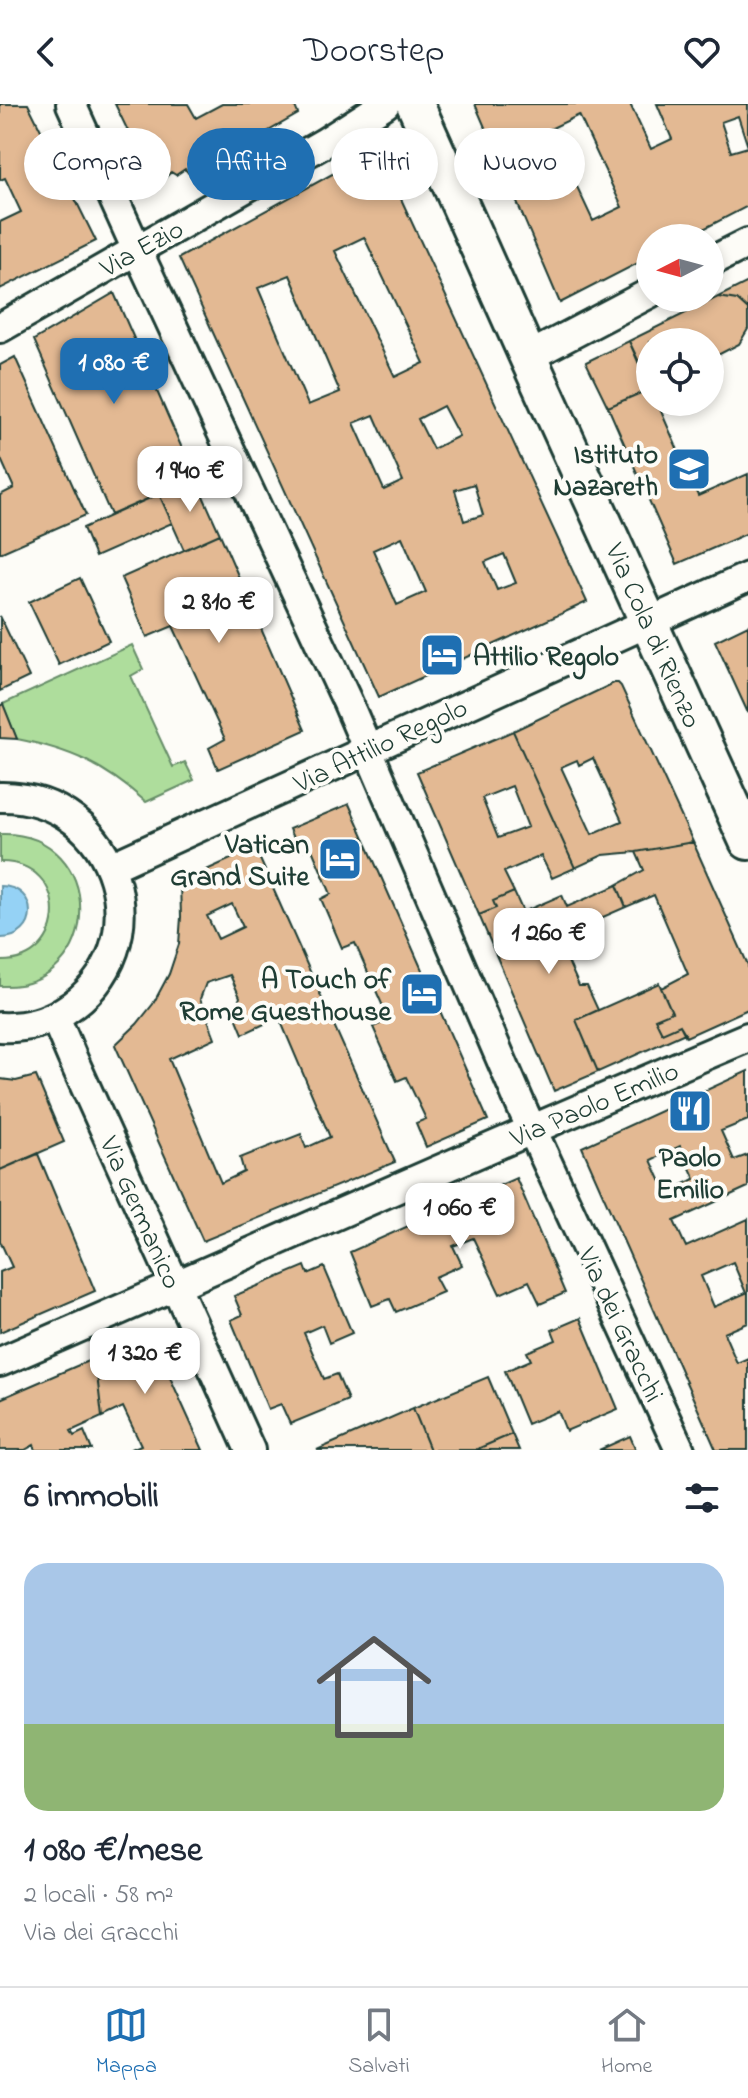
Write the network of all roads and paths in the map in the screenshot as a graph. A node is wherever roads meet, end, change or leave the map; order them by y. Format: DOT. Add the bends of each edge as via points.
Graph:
graph roads {
  1 [pos="71,104"];
  2 [pos="385,104"];
  3 [pos="419,113"];
  4 [pos="748,243"];
  5 [pos="137,250"];
  6 [pos="724,255"];
  7 [pos="636,300"];
  8 [pos="0,328"];
  9 [pos="528,357"];
  10 [pos="748,577"];
  11 [pos="649,622"];
  12 [pos="368,749"];
  13 [pos="0,797"];
  14 [pos="748,841"];
  15 [pos="111,867"];
  16 [pos="55,1017"];
  17 [pos="0,1027"];
  18 [pos="748,1037"];
  19 [pos="532,1128"];
  20 [pos="176,1287"];
  21 [pos="0,1362"];
  22 [pos="250,1450"];
  23 [pos="680,1450"];
  1 -- 5 [label="street, Via dei Gracchi"];
  2 -- 5 [label="street, Via Ezio"];
  3 -- 9 [label="main road, Via Cola di Rienzo"];
  4 -- 6 [label="street"];
  5 -- 8 [label="street, Via Ezio"];
  5 -- 12 [label="street, Via dei Gracchi"];
  7 -- 9 [label="street"];
  9 -- 11 [label="main road, Via Cola di Rienzo"];
  10 -- 11 [label="street, Via Attilio Regolo"];
  11 -- 12 [label="street, Via Attilio Regolo"];
  11 -- 14 [label="main road, Via Cola di Rienzo"];
  12 -- 15 [label="street, Via Attilio Regolo"];
  12 -- 19 [label="street, Via dei Gracchi"];
  13 -- 15 [label="street" via="34,800 63,812 88,832"];
  15 -- 16 [label="street" via="120,914 112,955 89,991"];
  16 -- 17 [label="street"];
  16 -- 20 [label="street, Via Germanico"];
  18 -- 19 [label="street, Via Paolo Emilio"];
  19 -- 20 [label="street, Via Paolo Emilio"];
  19 -- 23 [label="street, Via dei Gracchi"];
  20 -- 21 [label="street, Via Paolo Emilio"];
  20 -- 22 [label="street, Via Germanico"];
}
